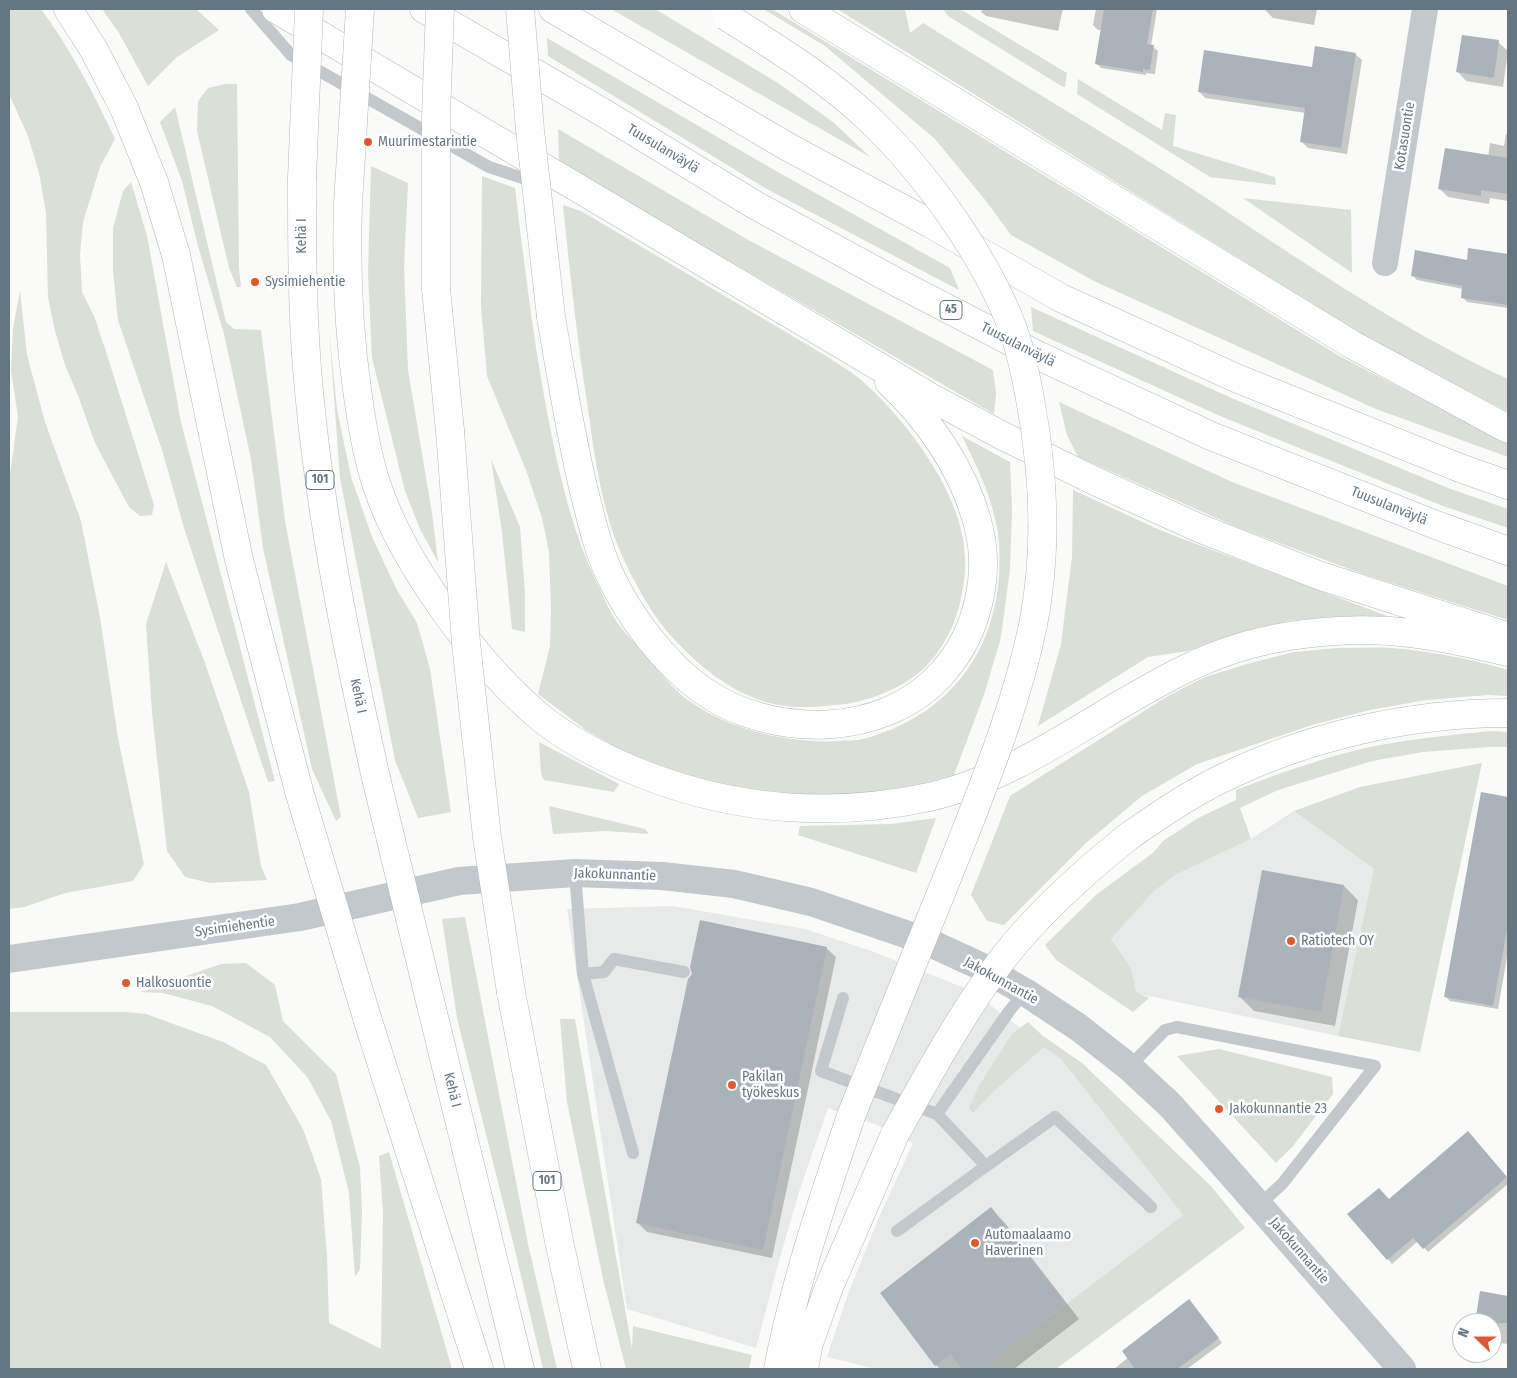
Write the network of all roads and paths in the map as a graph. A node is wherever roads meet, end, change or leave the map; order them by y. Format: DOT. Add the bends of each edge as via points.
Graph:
graph roads {
  1 [pos="68,9"];
  2 [pos="251,9"];
  3 [pos="276,9"];
  4 [pos="309,9"];
  5 [pos="360,9"];
  6 [pos="424,9"];
  7 [pos="440,9"];
  8 [pos="520,9"];
  9 [pos="553,9"];
  10 [pos="803,9"];
  11 [pos="1425,9"];
  12 [pos="720,12"];
  13 [pos="600,203"];
  14 [pos="1384,263"];
  15 [pos="834,340"];
  16 [pos="1508,429"];
  17 [pos="1508,485"];
  18 [pos="1508,550"];
  19 [pos="1508,636"];
  20 [pos="1508,652"];
  21 [pos="1508,713"];
  22 [pos="575,873"];
  23 [pos="459,881"];
  24 [pos="9,959"];
  25 [pos="684,972"];
  26 [pos="583,974"];
  27 [pos="1025,992"];
  28 [pos="843,998"];
  29 [pos="1129,1067"];
  30 [pos="937,1114"];
  31 [pos="633,1152"];
  32 [pos="986,1166"];
  33 [pos="1259,1205"];
  34 [pos="1150,1207"];
  35 [pos="897,1231"];
  36 [pos="480,1369"];
  37 [pos="520,1369"];
  38 [pos="587,1369"];
  39 [pos="778,1369"];
  40 [pos="804,1369"];
  41 [pos="1402,1369"];
  1 -- 36 [label="highway, bridge" via="124,108 154,182 176,255 239,560 299,791 368,1021"];
  2 -- 13 [label="lane" via="291,55 489,167"];
  3 -- 13 [label="highway"];
  4 -- 37 [label="highway, Kehä I / 101, bridge" via="302,271 307,368 331,556 376,778"];
  5 -- 20 [label="highway, bridge" via="347,260 349,318 362,428 375,482 395,531 419,574 469,645 507,688 548,722 589,749 678,787 724,800 824,809 881,806 933,796 1023,763 1154,685 1238,648 1291,636 1389,631 1434,636"];
  6 -- 18 [label="highway, Tuusulanväylä / 45" via="755,205 1036,355 1212,436 1436,525"];
  7 -- 38 [label="highway, 101, bridge" via="436,290 467,653 488,837 511,992"];
  8 -- 15 [label="highway, bridge" via="551,317 592,526 609,572 630,610 658,648 702,690 727,705 788,723 854,722 888,712 915,696 942,674 960,650 973,621 980,591 982,558 978,522 965,486 950,458 905,398"];
  9 -- 17 [label="highway" via="788,147 1061,298 1236,378"];
  10 -- 16 [label="highway" via="1351,344"];
  11 -- 14 [label="street, Kotasuontie"];
  12 -- 39 [label="highway, bridge" via="797,61 869,118 908,160 973,249 997,293 1014,334 1027,381 1040,463 1043,509 1041,566 1020,682 996,754 851,1116 799,1276"];
  13 -- 15 [label="highway"];
  15 -- 19 [label="highway" via="1003,436 1191,524 1318,574"];
  21 -- 40 [label="highway, bridge" via="1453,715 1358,731 1261,761 1181,801 1088,869 1040,915 1004,957 953,1032 895,1134 830,1287 809,1343"];
  22 -- 23 [label="street, Jakokunnantie"];
  22 -- 26 [label="lane"];
  22 -- 27 [label="street, Jakokunnantie" via="662,876 734,884 811,902 926,941 980,966"];
  23 -- 24 [label="street, Sysimiehentie" via="300,917"];
  25 -- 26 [label="lane" via="614,959 604,972"];
  26 -- 31 [label="lane"];
  27 -- 29 [label="street, Jakokunnantie"];
  27 -- 30 [label="lane"];
  28 -- 30 [label="lane" via="821,1071"];
  29 -- 33 [label="street, Jakokunnantie" via="1170,1105"];
  29 -- 33 [label="lane" via="1165,1030 1177,1027 1375,1066 1282,1184"];
  30 -- 32 [label="lane"];
  32 -- 34 [label="lane" via="1056,1118"];
  32 -- 35 [label="lane"];
  33 -- 41 [label="street, Jakokunnantie"];
}
